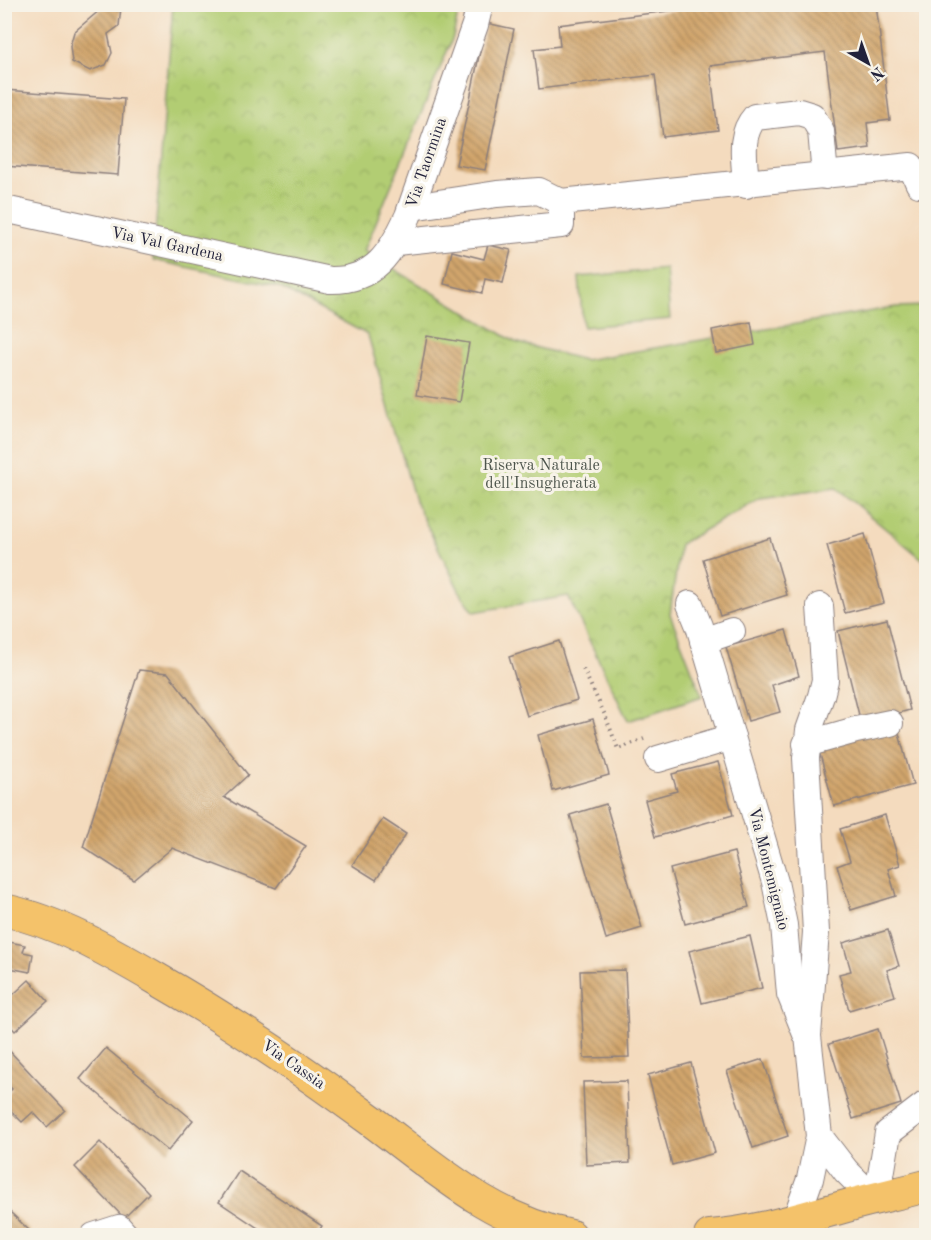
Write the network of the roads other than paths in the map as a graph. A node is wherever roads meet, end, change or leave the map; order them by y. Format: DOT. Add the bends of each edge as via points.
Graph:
graph roads {
  1 [pos="480,4"];
  2 [pos="825,176"];
  3 [pos="927,183"];
  4 [pos="746,184"];
  5 [pos="561,202"];
  6 [pos="412,207"];
  7 [pos="4,209"];
  8 [pos="396,242"];
  9 [pos="330,280"];
  10 [pos="690,604"];
  11 [pos="820,606"];
  12 [pos="732,631"];
  13 [pos="703,640"];
  14 [pos="890,723"];
  15 [pos="732,737"];
  16 [pos="806,744"];
  17 [pos="652,749"];
  18 [pos="4,910"];
  19 [pos="808,1036"];
  20 [pos="927,1104"];
  21 [pos="819,1136"];
  22 [pos="927,1186"];
  23 [pos="875,1199"];
  24 [pos="806,1224"];
  25 [pos="755,1233"];
  26 [pos="94,1236"];
  27 [pos="126,1236"];
  28 [pos="571,1236"];
  29 [pos="710,1236"];
  1 -- 6 [label="street, Via Taormina"];
  2 -- 3 [label="street" via="911,166 919,184"];
  2 -- 4 [label="street"];
  2 -- 4 [label="street" via="821,131 812,116 799,112 755,117 747,126 743,138"];
  4 -- 5 [label="street"];
  5 -- 6 [label="street" via="539,191"];
  5 -- 8 [label="street" via="561,225"];
  6 -- 8 [label="street, Via Taormina"];
  7 -- 9 [label="street, Via Val Gardena"];
  8 -- 9 [label="street, Via Taormina" via="375,267 362,275"];
  10 -- 13 [label="street, Via Montemignaio"];
  11 -- 16 [label="street, Via Montemignaio" via="825,680"];
  12 -- 13 [label="street"];
  13 -- 15 [label="street, Via Montemignaio"];
  14 -- 16 [label="street"];
  15 -- 17 [label="street"];
  15 -- 19 [label="street, Via Montemignaio" via="779,896 791,998"];
  16 -- 19 [label="street, Via Montemignaio" via="816,932"];
  18 -- 28 [label="main road, Via Cassia" via="42,921 111,952 275,1052 485,1203 533,1226"];
  19 -- 21 [label="street, Via Montemignaio"];
  20 -- 23 [label="street" via="888,1133"];
  21 -- 23 [label="street" via="846,1171"];
  21 -- 24 [label="street, Via Montemignaio"];
  22 -- 23 [label="main road"];
  23 -- 24 [label="main road"];
  24 -- 25 [label="main road"];
  25 -- 29 [label="main road"];
  26 -- 27 [label="street" via="119,1228"];
}
